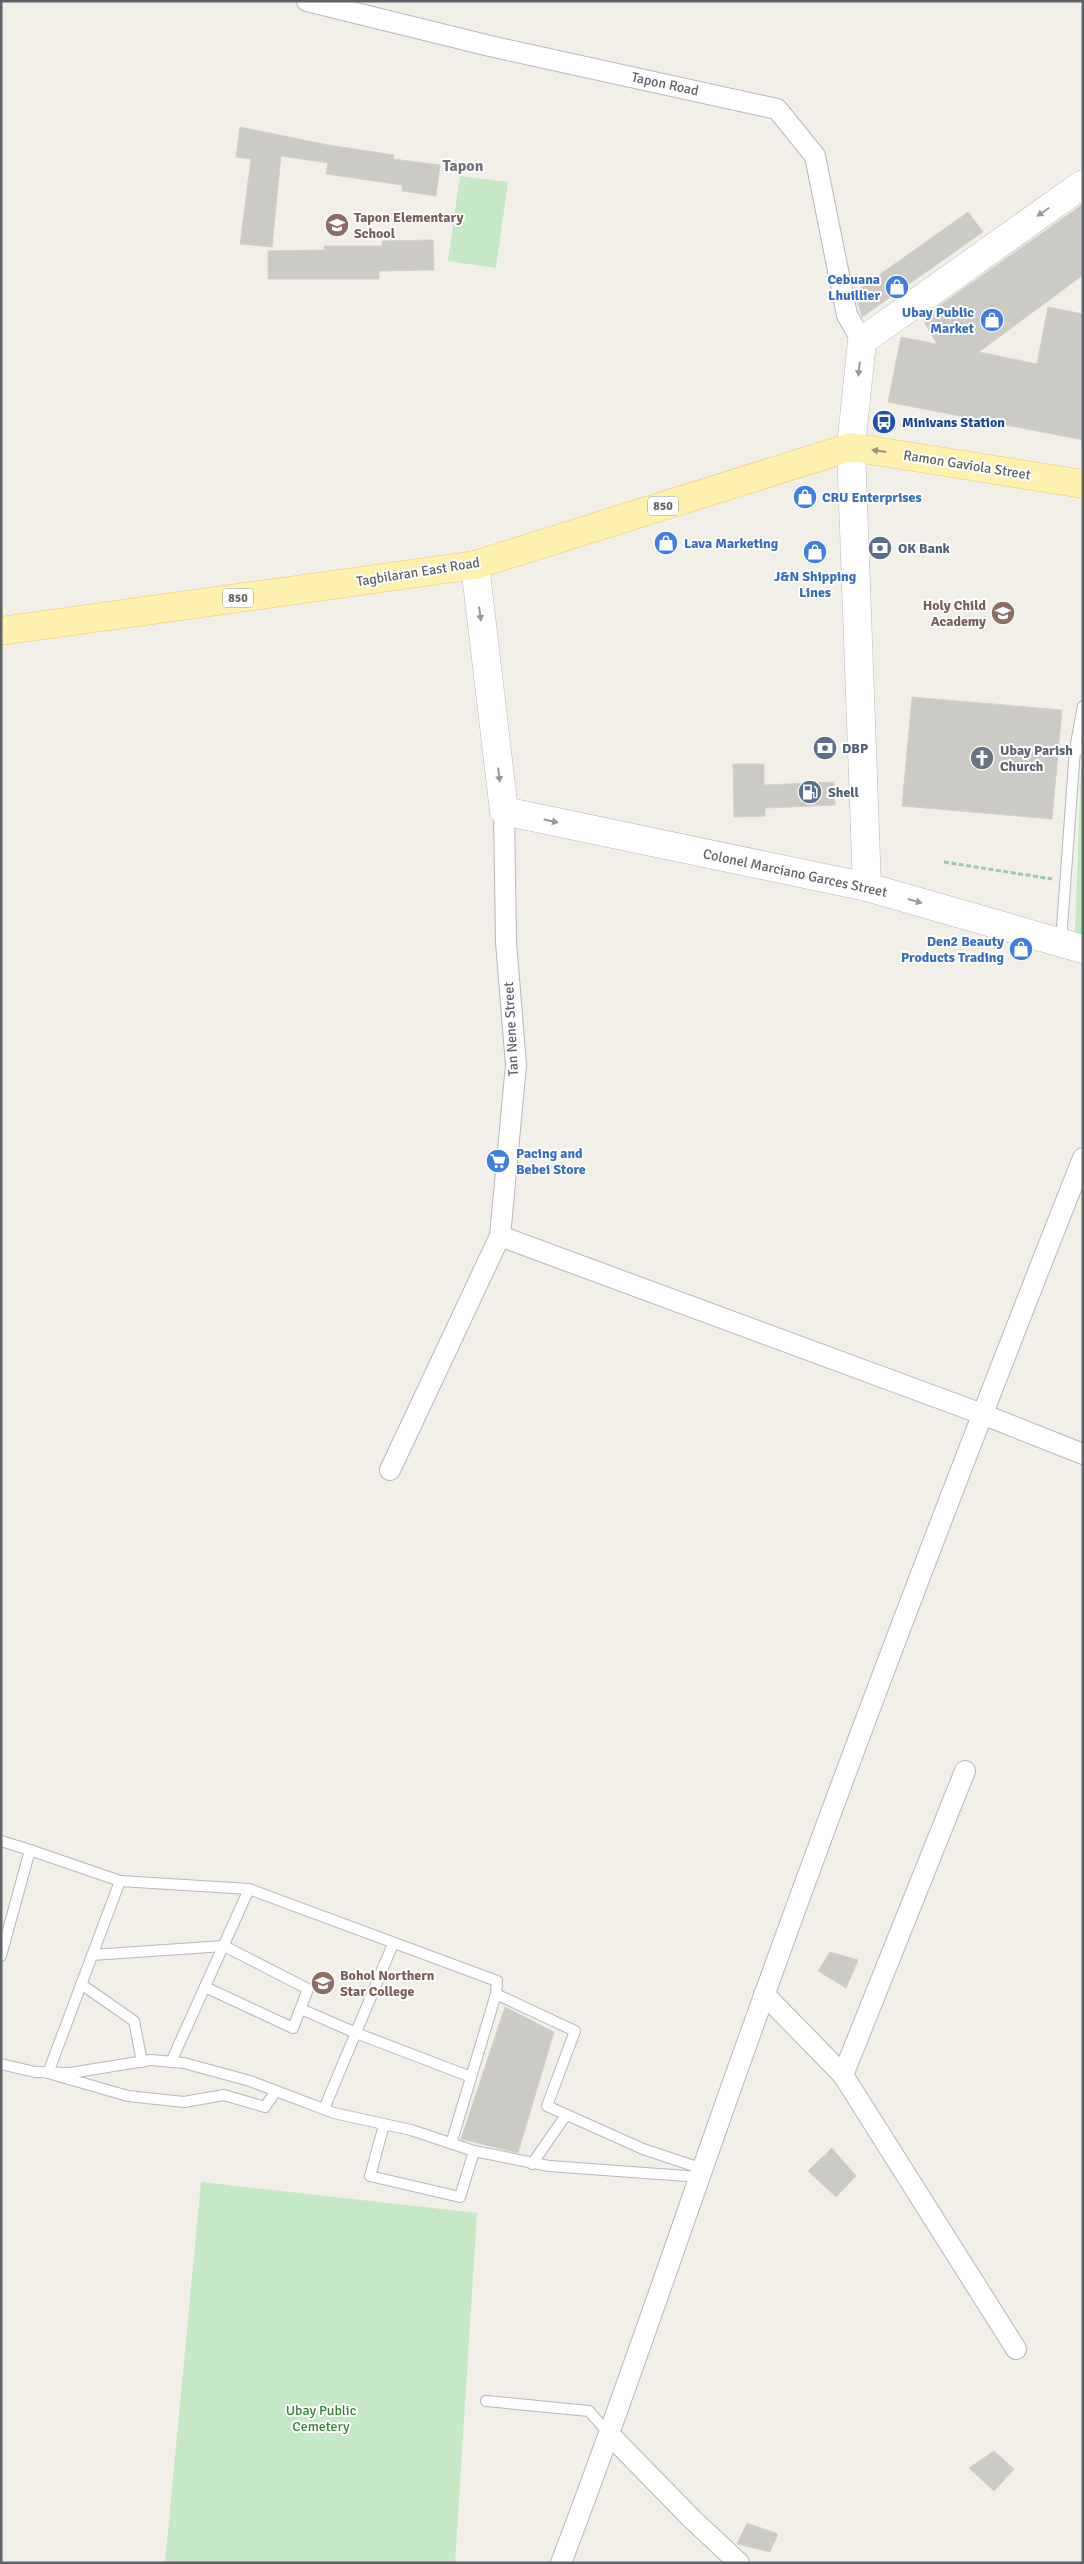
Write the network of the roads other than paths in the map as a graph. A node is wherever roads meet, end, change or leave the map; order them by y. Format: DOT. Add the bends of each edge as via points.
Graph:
graph roads {
  1 [pos="307,1"];
  2 [pos="1083,184"];
  3 [pos="862,341"];
  4 [pos="851,447"];
  5 [pos="1083,484"];
  6 [pos="475,565"];
  7 [pos="1,631"];
  8 [pos="1083,706"];
  9 [pos="1079,749"];
  10 [pos="504,811"];
  11 [pos="867,887"];
  12 [pos="1072,945"];
  13 [pos="1083,1158"];
  14 [pos="500,1236"];
  15 [pos="982,1414"];
  16 [pos="1083,1454"];
  17 [pos="390,1470"];
  18 [pos="965,1771"];
  19 [pos="1,1841"];
  20 [pos="30,1850"];
  21 [pos="120,1881"];
  22 [pos="249,1890"];
  23 [pos="393,1944"];
  24 [pos="224,1946"];
  25 [pos="92,1955"];
  26 [pos="1,1956"];
  27 [pos="81,1984"];
  28 [pos="205,1987"];
  29 [pos="496,1994"];
  30 [pos="764,1994"];
  31 [pos="301,2009"];
  32 [pos="356,2033"];
  33 [pos="142,2062"];
  34 [pos="171,2062"];
  35 [pos="1,2064"];
  36 [pos="48,2073"];
  37 [pos="843,2076"];
  38 [pos="471,2077"];
  39 [pos="276,2091"];
  40 [pos="324,2109"];
  41 [pos="566,2115"];
  42 [pos="384,2125"];
  43 [pos="451,2144"];
  44 [pos="474,2151"];
  45 [pos="532,2164"];
  46 [pos="702,2173"];
  47 [pos="1016,2349"];
  48 [pos="486,2401"];
  49 [pos="610,2435"];
  50 [pos="560,2563"];
  51 [pos="739,2563"];
  1 -- 3 [label="street, Tapon Road" via="490,46 777,109 815,156 847,315"];
  2 -- 3 [label="street, one-way"];
  3 -- 4 [label="street, one-way"];
  5 -- 4 [label="main road, Ramon Gaviola Street / 850, one-way"];
  4 -- 6 [label="main road, Tagbilaran East Road / 850"];
  4 -- 11 [label="street"];
  6 -- 7 [label="main road, Tagbilaran East Road / 850"];
  6 -- 10 [label="street, Tan Nene Street, one-way"];
  8 -- 9 [label="lane"];
  9 -- 12 [label="lane" via="1067,881"];
  10 -- 11 [label="street, Colonel Marciano Garces Street, one-way"];
  10 -- 14 [label="street, Tan Nene Street" via="506,942 516,1065"];
  11 -- 12 [label="street, Colonel Marciano Garces Street, one-way"];
  13 -- 15 [label="street"];
  14 -- 15 [label="street"];
  14 -- 17 [label="street, Tan Nene Street"];
  15 -- 16 [label="street"];
  15 -- 30 [label="street"];
  18 -- 37 [label="street"];
  19 -- 20 [label="lane"];
  20 -- 21 [label="lane"];
  20 -- 26 [label="lane"];
  21 -- 22 [label="lane"];
  21 -- 25 [label="lane"];
  22 -- 23 [label="lane"];
  22 -- 24 [label="lane"];
  23 -- 29 [label="lane" via="497,1981"];
  23 -- 32 [label="lane"];
  24 -- 25 [label="lane"];
  24 -- 28 [label="lane"];
  24 -- 31 [label="lane" via="308,1989"];
  25 -- 27 [label="lane"];
  27 -- 33 [label="lane" via="134,2021"];
  27 -- 36 [label="lane"];
  28 -- 31 [label="lane" via="293,2028"];
  28 -- 34 [label="lane"];
  29 -- 38 [label="lane"];
  29 -- 41 [label="lane" via="575,2031 547,2106"];
  30 -- 37 [label="street"];
  30 -- 46 [label="street"];
  31 -- 32 [label="lane"];
  32 -- 38 [label="lane"];
  32 -- 40 [label="lane"];
  33 -- 34 [label="lane"];
  33 -- 36 [label="lane" via="70,2073"];
  34 -- 39 [label="lane"];
  35 -- 36 [label="lane"];
  36 -- 39 [label="lane" via="128,2096 184,2102 224,2095 264,2107"];
  37 -- 47 [label="street"];
  38 -- 43 [label="lane"];
  39 -- 40 [label="lane"];
  40 -- 42 [label="lane"];
  41 -- 45 [label="lane"];
  41 -- 46 [label="lane"];
  42 -- 43 [label="lane" via="411,2130"];
  42 -- 44 [label="lane" via="370,2176 460,2197"];
  43 -- 44 [label="lane"];
  44 -- 45 [label="lane"];
  45 -- 46 [label="lane"];
  46 -- 49 [label="street"];
  48 -- 49 [label="lane" via="589,2410"];
  49 -- 50 [label="street"];
  49 -- 51 [label="street"];
}
